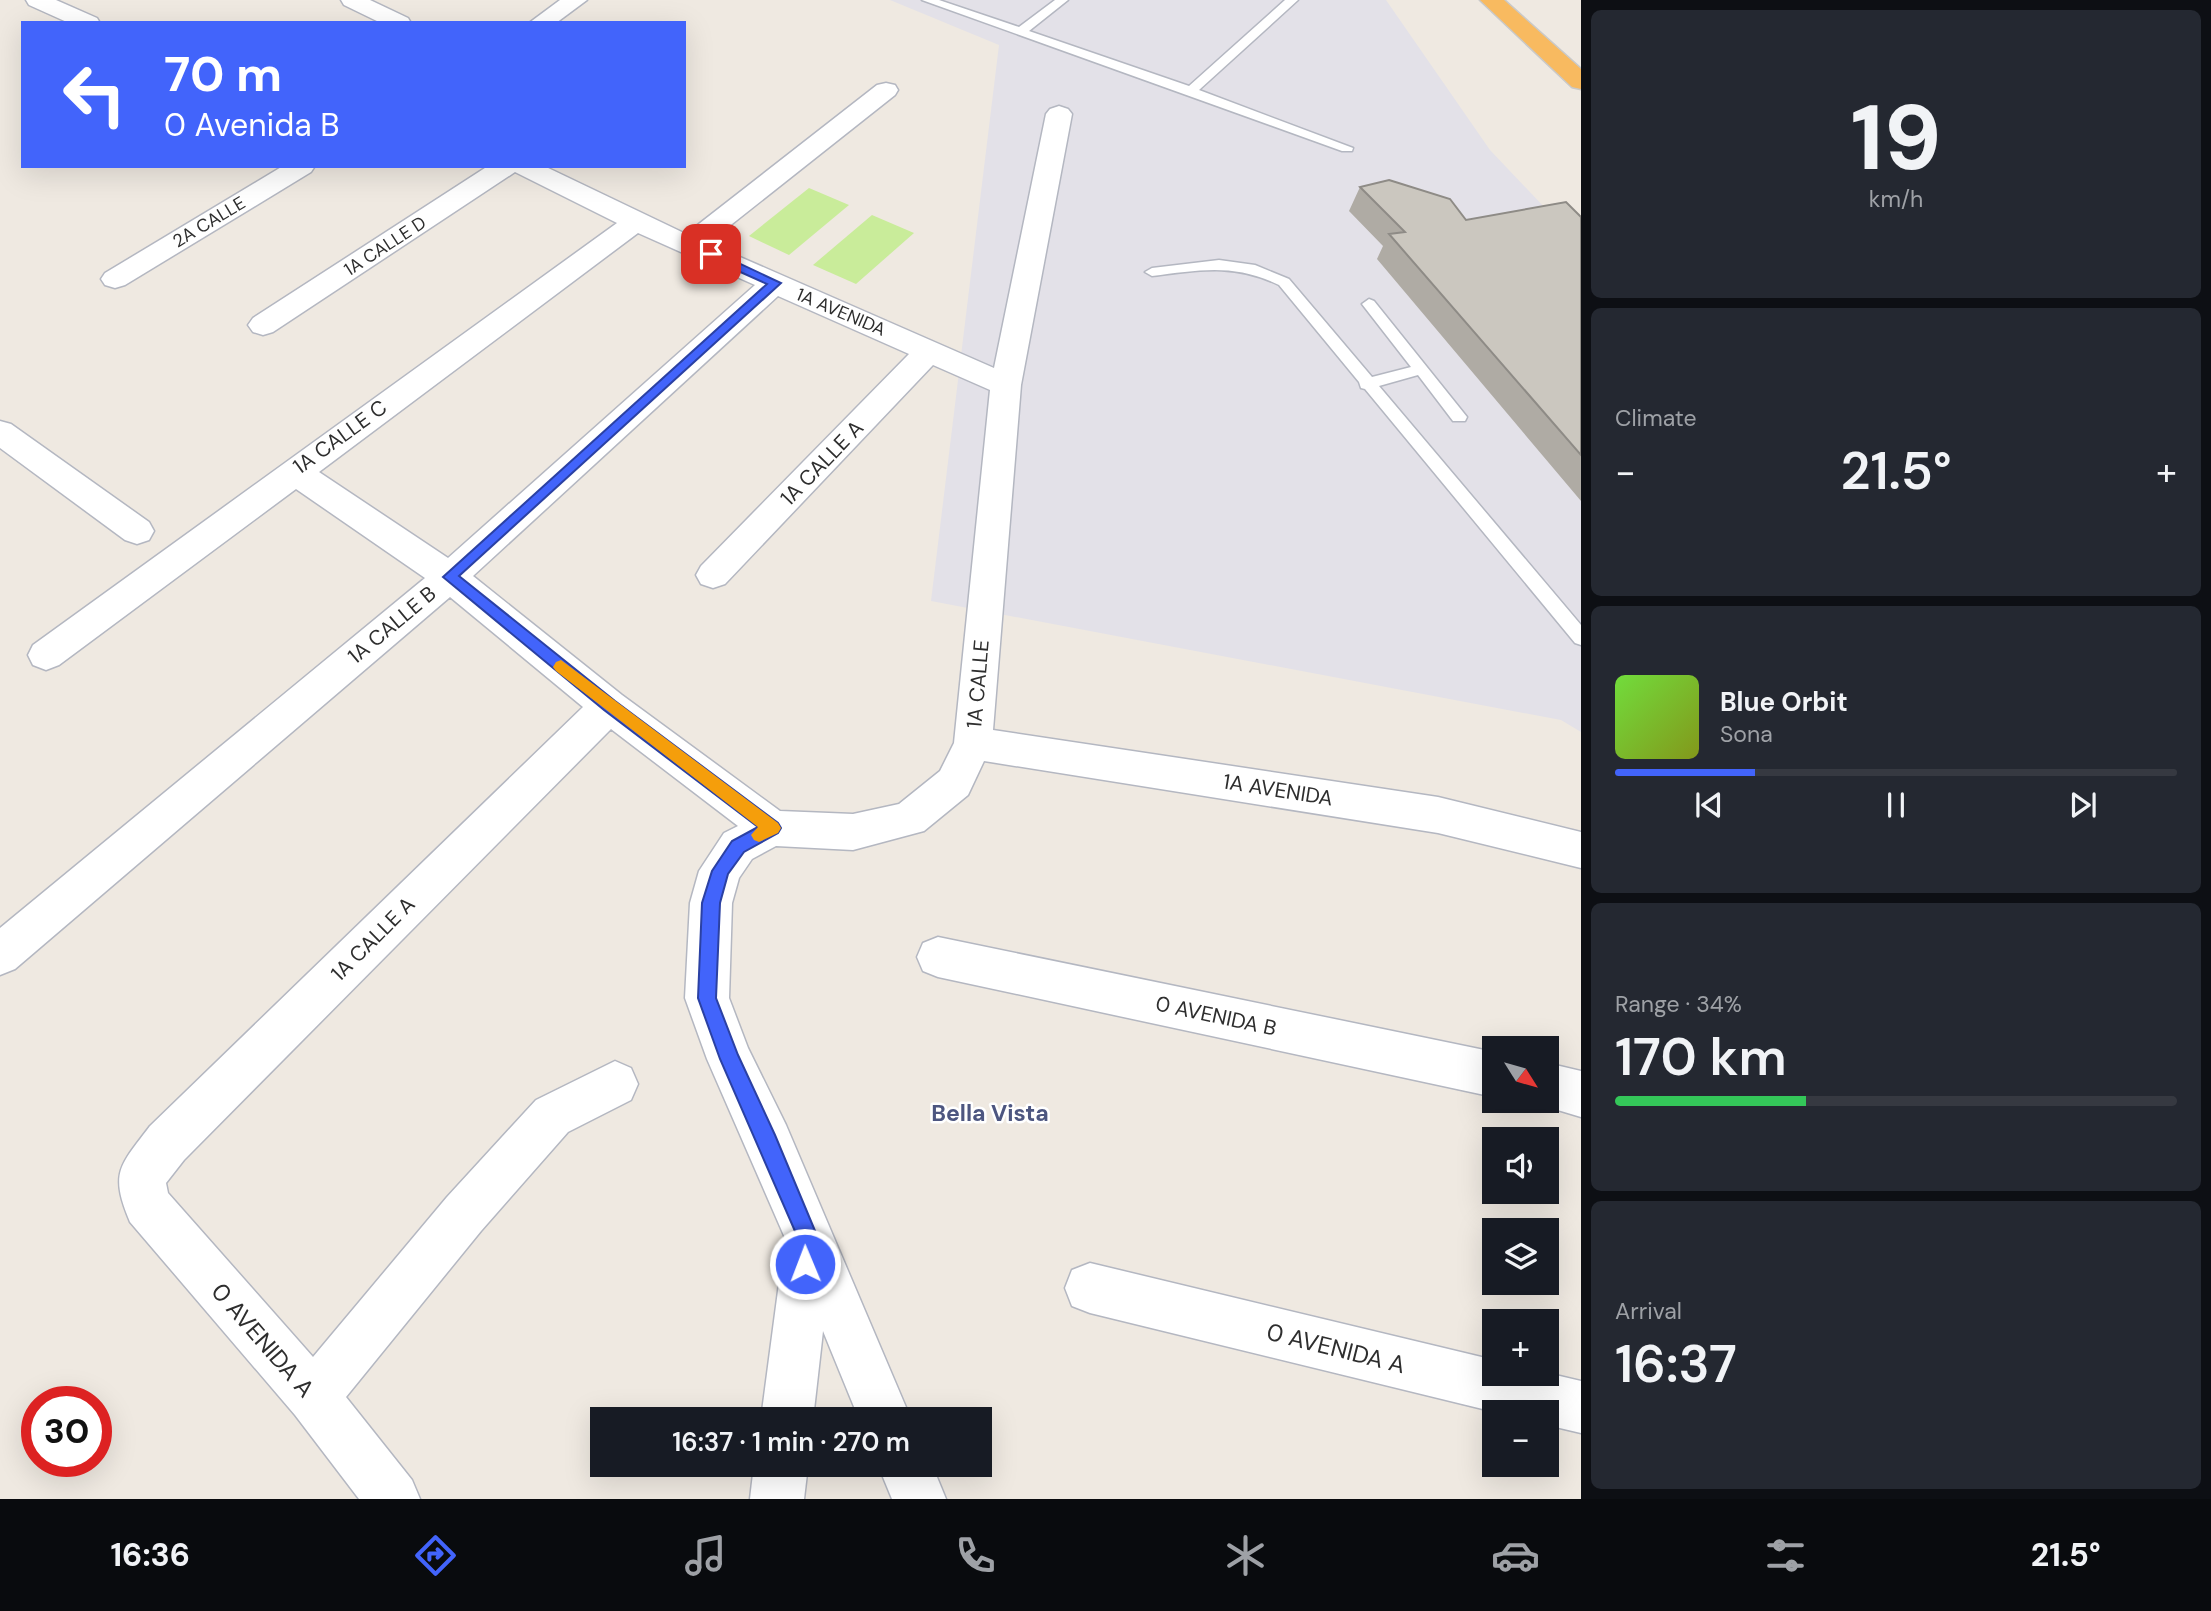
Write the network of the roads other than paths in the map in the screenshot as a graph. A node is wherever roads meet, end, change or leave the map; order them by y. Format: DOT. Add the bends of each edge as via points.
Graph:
graph roads {
  1 [pos="352,0"];
  2 [pos="408,0"];
  3 [pos="576,0"];
  4 [pos="928,0"];
  5 [pos="1062,0"];
  6 [pos="1292,0"];
  7 [pos="1491,0"];
  8 [pos="55,3"];
  9 [pos="392,18"];
  10 [pos="86,21"];
  11 [pos="543,21"];
  12 [pos="1020,32"];
  13 [pos="1581,82"];
  14 [pos="886,90"];
  15 [pos="1191,91"];
  16 [pos="1059,114"];
  17 [pos="1347,148"];
  18 [pos="300,168"];
  19 [pos="503,168"];
  20 [pos="527,168"];
  21 [pos="636,222"];
  22 [pos="690,244"];
  23 [pos="1152,272"];
  24 [pos="115,279"];
  25 [pos="775,283"];
  26 [pos="1369,304"];
  27 [pos="263,325"];
  28 [pos="930,350"];
  29 [pos="1421,369"];
  30 [pos="1366,384"];
  31 [pos="1006,385"];
  32 [pos="1459,417"];
  33 [pos="0,432"];
  34 [pos="294,471"];
  35 [pos="137,531"];
  36 [pos="713,575"];
  37 [pos="450,577"];
  38 [pos="1581,638"];
  39 [pos="46,655"];
  40 [pos="609,706"];
  41 [pos="973,743"];
  42 [pos="772,828"];
  43 [pos="1581,850"];
  44 [pos="0,955"];
  45 [pos="938,957"];
  46 [pos="1482,1072"];
  47 [pos="615,1084"];
  48 [pos="1559,1089"];
  49 [pos="1581,1094"];
  50 [pos="141,1177"];
  51 [pos="808,1238"];
  52 [pos="1090,1288"];
  53 [pos="313,1397"];
  54 [pos="788,1407"];
  55 [pos="880,1407"];
  56 [pos="1581,1407"];
  57 [pos="780,1477"];
  58 [pos="910,1477"];
  59 [pos="393,1499"];
  60 [pos="777,1499"];
  61 [pos="919,1499"];
  1 -- 9 [label="street"];
  2 -- 9 [label="street"];
  3 -- 11 [label="street"];
  4 -- 12 [label="lane"];
  5 -- 12 [label="lane"];
  6 -- 15 [label="lane"];
  7 -- 13 [label="highway"];
  8 -- 10 [label="street"];
  12 -- 15 [label="lane"];
  14 -- 22 [label="street"];
  15 -- 17 [label="lane"];
  16 -- 31 [label="street, 1A CALLE"];
  18 -- 24 [label="street, 2A CALLE"];
  19 -- 27 [label="street, 1A CALLE D"];
  20 -- 21 [label="street, 1A AVENIDA"];
  21 -- 22 [label="street, 1A AVENIDA"];
  21 -- 34 [label="street, 1A CALLE C"];
  22 -- 25 [label="street, 1A AVENIDA"];
  23 -- 30 [label="lane" via="1235,263 1261,269 1283,282"];
  25 -- 28 [label="street, 1A AVENIDA"];
  25 -- 37 [label="street, 1A CALLE B"];
  26 -- 29 [label="lane"];
  28 -- 31 [label="street, 1A AVENIDA"];
  28 -- 36 [label="street, 1A CALLE A"];
  29 -- 30 [label="lane"];
  29 -- 32 [label="lane"];
  30 -- 38 [label="lane"];
  31 -- 41 [label="street, 1A CALLE"];
  33 -- 35 [label="street"];
  34 -- 37 [label="street"];
  34 -- 39 [label="street, 1A CALLE C"];
  37 -- 40 [label="street"];
  37 -- 44 [label="street, 1A CALLE B"];
  40 -- 42 [label="street"];
  40 -- 50 [label="street, 1A CALLE A" via="167,1143"];
  41 -- 42 [label="street, 1A CALLE" via="954,783 910,819 853,832"];
  41 -- 43 [label="street, 1A AVENIDA" via="1438,815"];
  42 -- 51 [label="street" via="738,846 720,871 711,903 707,998"];
  45 -- 46 [label="street, 0 AVENIDA B"];
  47 -- 53 [label="street" via="552,1116 464,1214"];
  48 -- 49 [label="street"];
  50 -- 53 [label="street, 0 AVENIDA A" via="146,1205"];
  51 -- 54 [label="street"];
  51 -- 55 [label="street"];
  52 -- 56 [label="street, 0 AVENIDA A"];
  53 -- 59 [label="street, 0 AVENIDA A"];
  57 -- 60 [label="street"];
  58 -- 61 [label="street"];
}
